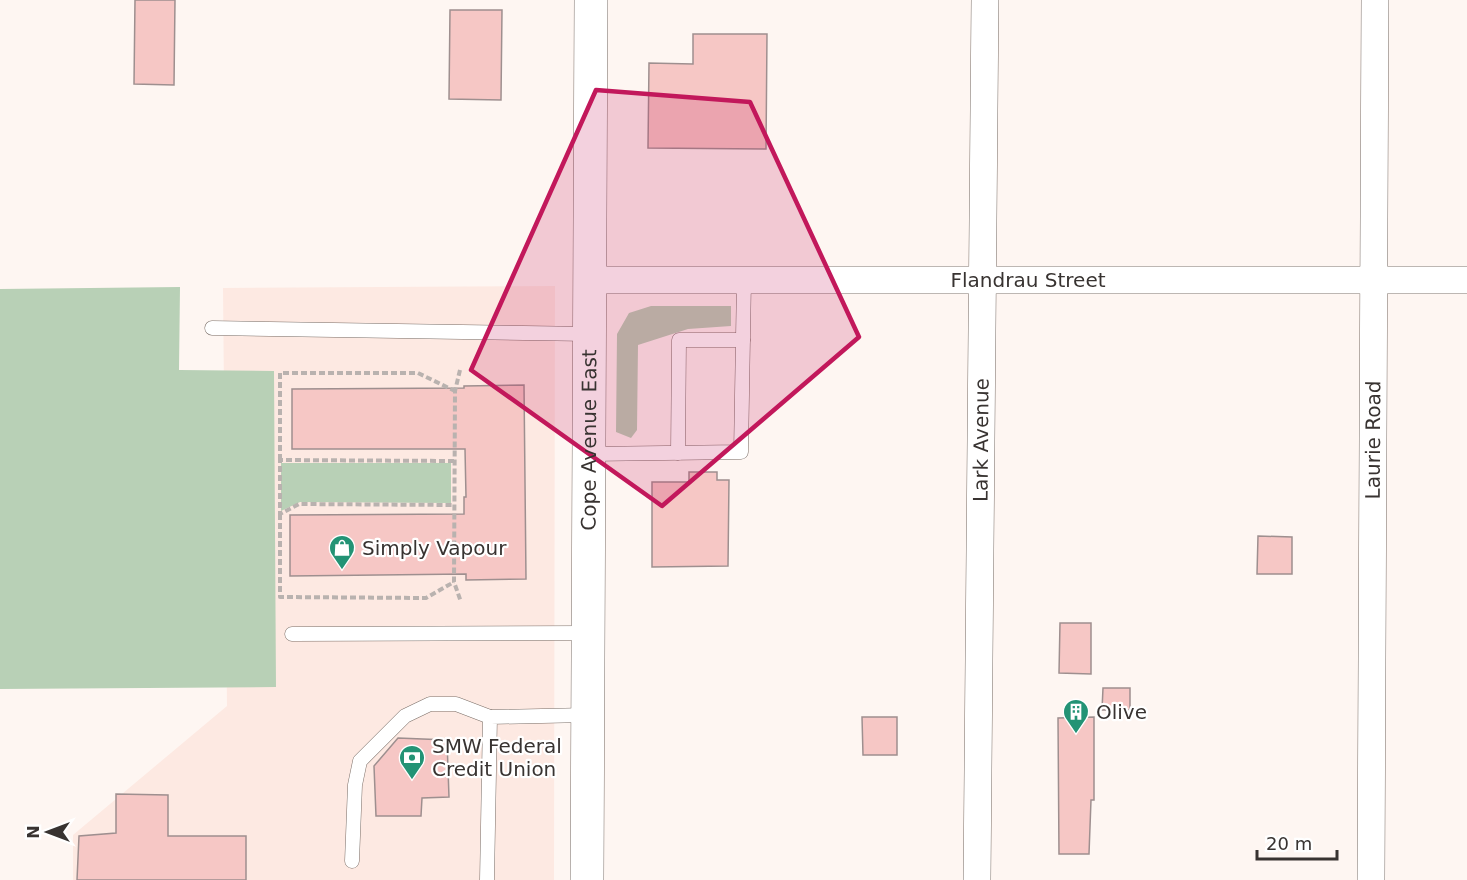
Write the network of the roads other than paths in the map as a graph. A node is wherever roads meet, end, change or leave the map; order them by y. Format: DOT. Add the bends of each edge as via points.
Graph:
graph roads {
  1 [pos="591,0"];
  2 [pos="985,0"];
  3 [pos="1375,0"];
  4 [pos="590,280"];
  5 [pos="744,280"];
  6 [pos="983,280"];
  7 [pos="1374,280"];
  8 [pos="1467,280"];
  9 [pos="212,328"];
  10 [pos="589,334"];
  11 [pos="743,340"];
  12 [pos="678,453"];
  13 [pos="589,454"];
  14 [pos="588,633"];
  15 [pos="292,634"];
  16 [pos="587,715"];
  17 [pos="490,717"];
  18 [pos="352,861"];
  19 [pos="487,880"];
  20 [pos="587,880"];
  21 [pos="977,880"];
  22 [pos="1371,880"];
  1 -- 4 [label="street, Cope Avenue East"];
  2 -- 6 [label="street, Lark Avenue"];
  3 -- 7 [label="street, Laurie Road"];
  4 -- 5 [label="street, Flandrau Street"];
  4 -- 10 [label="street, Cope Avenue East"];
  5 -- 6 [label="street, Flandrau Street"];
  5 -- 11 [label="lane"];
  6 -- 7 [label="street, Flandrau Street"];
  6 -- 21 [label="street, Lark Avenue"];
  7 -- 8 [label="street, Flandrau Street"];
  7 -- 22 [label="street, Laurie Road"];
  9 -- 10 [label="lane"];
  10 -- 13 [label="street, Cope Avenue East"];
  11 -- 12 [label="lane" via="741,452"];
  11 -- 12 [label="lane" via="679,340"];
  12 -- 13 [label="lane"];
  13 -- 14 [label="street, Cope Avenue East"];
  14 -- 15 [label="lane"];
  14 -- 16 [label="street, Cope Avenue East"];
  16 -- 17 [label="lane"];
  16 -- 20 [label="street, Cope Avenue East"];
  17 -- 18 [label="lane" via="456,704 430,704 405,716 360,761 355,785"];
  17 -- 19 [label="lane"];
}
